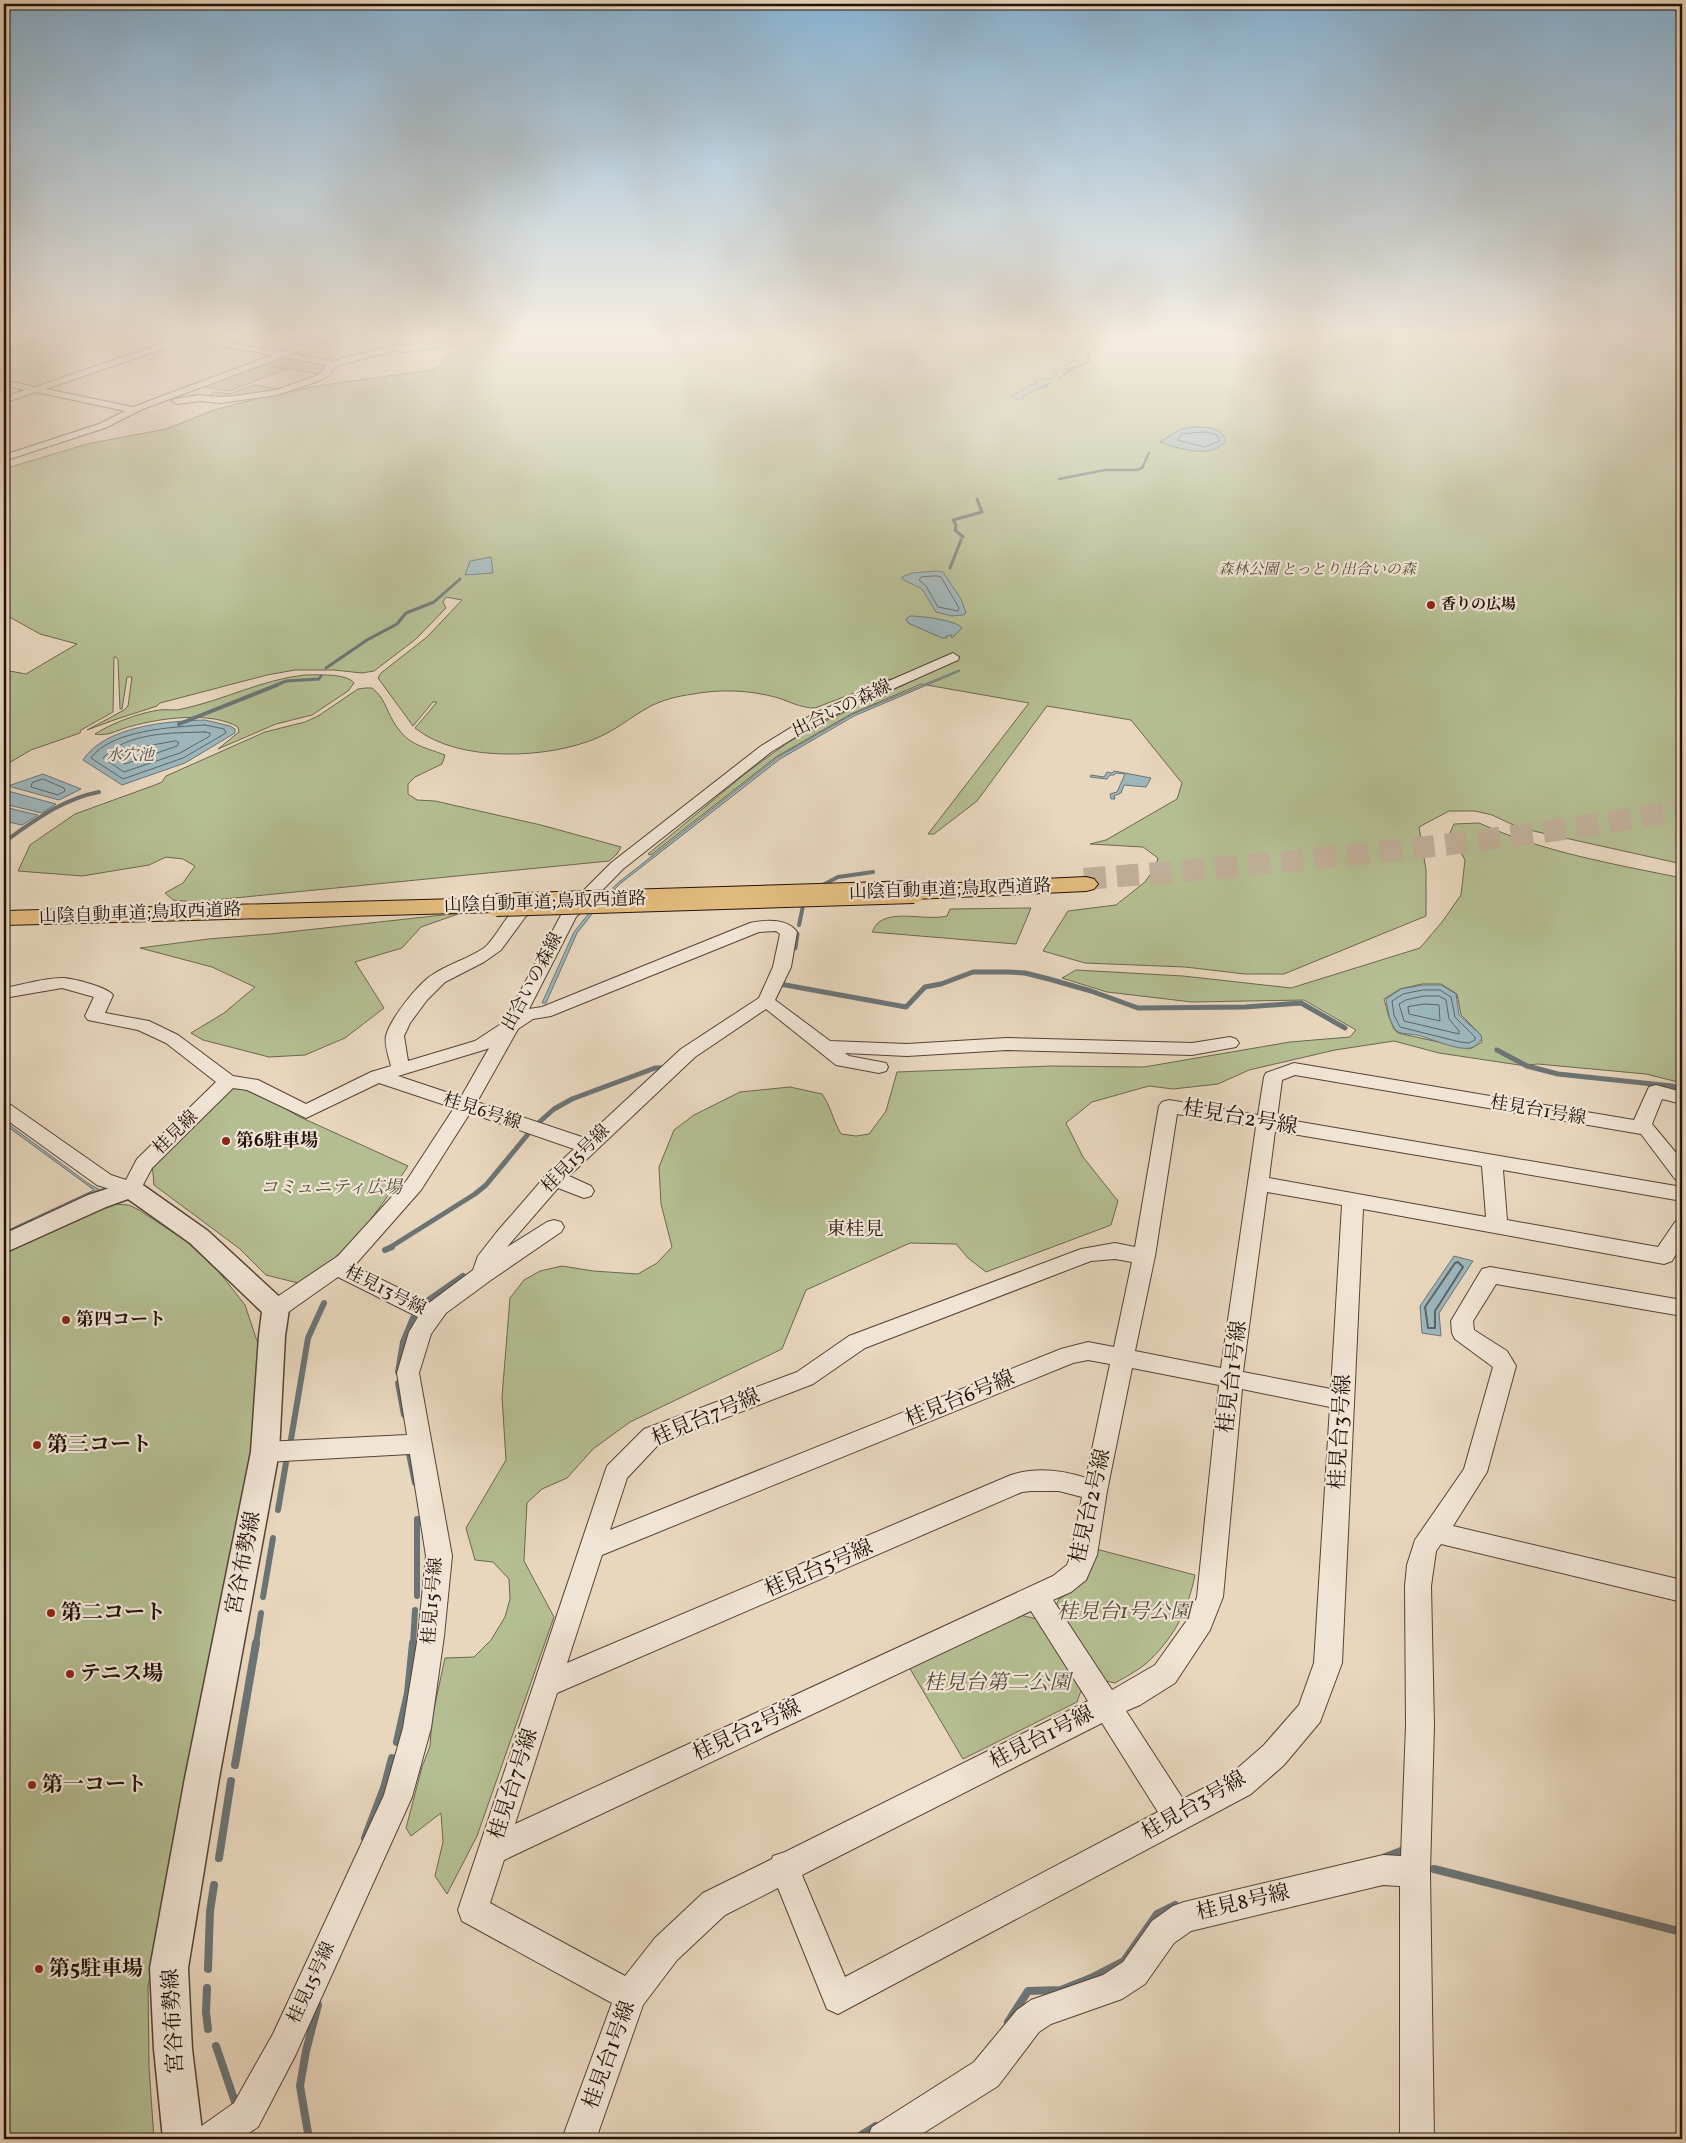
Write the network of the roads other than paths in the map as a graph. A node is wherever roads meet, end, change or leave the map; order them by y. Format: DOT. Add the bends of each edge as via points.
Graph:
graph roads {
  1 [pos="84,432"];
  2 [pos="4,458"];
  3 [pos="954,657"];
  4 [pos="1085,882"];
  5 [pos="13,915"];
  6 [pos="569,915"];
  7 [pos="4,993"];
  8 [pos="766,1001"];
  9 [pos="511,1025"];
  10 [pos="1230,1042"];
  11 [pos="826,1048"];
  12 [pos="879,1067"];
  13 [pos="401,1069"];
  14 [pos="378,1076"];
  15 [pos="228,1082"];
  16 [pos="1682,1098"];
  17 [pos="465,1106"];
  18 [pos="4,1109"];
  19 [pos="1266,1122"];
  20 [pos="1640,1128"];
  21 [pos="588,1146"];
  22 [pos="1492,1160"];
  23 [pos="1682,1174"];
  24 [pos="555,1178"];
  25 [pos="1258,1184"];
  26 [pos="131,1188"];
  27 [pos="584,1191"];
  28 [pos="1682,1194"];
  29 [pos="1353,1201"];
  30 [pos="554,1227"];
  31 [pos="1497,1227"];
  32 [pos="1682,1227"];
  33 [pos="4,1244"];
  34 [pos="1144,1256"];
  35 [pos="337,1267"];
  36 [pos="483,1274"];
  37 [pos="1682,1308"];
  38 [pos="276,1309"];
  39 [pos="433,1315"];
  40 [pos="1123,1358"];
  41 [pos="1231,1378"];
  42 [pos="1343,1400"];
  43 [pos="420,1444"];
  44 [pos="265,1452"];
  45 [pos="1096,1491"];
  46 [pos="1434,1532"];
  47 [pos="592,1548"];
  48 [pos="1682,1591"];
  49 [pos="1036,1596"];
  50 [pos="546,1685"];
  51 [pos="1106,1706"];
  52 [pos="1178,1817"];
  53 [pos="492,1850"];
  54 [pos="784,1867"];
  55 [pos="1415,1872"];
  56 [pos="630,1996"];
  57 [pos="183,2139"];
  58 [pos="212,2139"];
  59 [pos="580,2139"];
  60 [pos="884,2139"];
  61 [pos="1418,2139"];
  1 -- 2 [label="street"];
  3 -- 6 [label="street, 出合いの森線" via="818,716 766,749 617,866"];
  4 -- 5 [label="highway, 山陰自動車道;鳥取西道路, bridge" via="913,890"];
  6 -- 9 [label="street, 出合いの森線"];
  6 -- 13 [label="street" via="526,908 516,915 504,937 490,951 437,980 400,1024 395,1036"];
  7 -- 15 [label="street" via="62,983 104,995 94,1016 143,1025 172,1039"];
  8 -- 9 [label="street" via="782,967 789,932 779,926 756,927 545,1012 528,1014"];
  8 -- 11 [label="street"];
  8 -- 21 [label="street, 桂見15号線" via="688,1053"];
  9 -- 13 [label="street" via="481,1045"];
  9 -- 17 [label="street, 出合いの森線"];
  10 -- 11 [label="street" via="1192,1049 1007,1044 907,1050"];
  11 -- 12 [label="street" via="843,1062"];
  13 -- 14 [label="street"];
  14 -- 15 [label="street" via="306,1112 251,1084"];
  14 -- 17 [label="street, 桂見6号線"];
  15 -- 26 [label="street, 桂見線" via="144,1164"];
  16 -- 20 [label="street" via="1656,1091"];
  17 -- 21 [label="street, 桂見6号線"];
  17 -- 35 [label="street, 出合いの森線" via="414,1185 372,1234"];
  18 -- 26 [label="street" via="104,1180"];
  19 -- 20 [label="street, 桂見台1号線" via="1273,1077 1294,1069"];
  19 -- 22 [label="street, 桂見台2号線"];
  19 -- 25 [label="street, 桂見台1号線"];
  19 -- 34 [label="street, 桂見台2号線" via="1169,1106"];
  20 -- 23 [label="street" via="1647,1129"];
  21 -- 24 [label="street, 桂見15号線"];
  22 -- 28 [label="street, 桂見台2号線"];
  22 -- 31 [label="street"];
  24 -- 27 [label="street"];
  24 -- 36 [label="street, 桂見15号線" via="503,1238 486,1261"];
  25 -- 29 [label="street"];
  25 -- 41 [label="street, 桂見台1号線"];
  26 -- 33 [label="street"];
  26 -- 38 [label="street" via="199,1236"];
  29 -- 31 [label="street"];
  29 -- 42 [label="street, 桂見台3号線"];
  30 -- 36 [label="street"];
  31 -- 32 [label="street" via="1664,1256"];
  34 -- 40 [label="street, 桂見台2号線"];
  34 -- 47 [label="street, 桂見台7号線" via="1115,1251 1089,1254 857,1342 805,1378 652,1436 616,1473"];
  35 -- 38 [label="street, 出合いの森線"];
  35 -- 39 [label="street, 桂見13号線"];
  36 -- 39 [label="street, 桂見15号線" via="438,1307"];
  37 -- 46 [label="street" via="1490,1275 1462,1321 1463,1333 1500,1357 1505,1366 1475,1472"];
  38 -- 44 [label="street, 宮谷布勢線"];
  39 -- 43 [label="street, 桂見15号線" via="420,1332 408,1374"];
  40 -- 41 [label="street, 桂見台6号線"];
  40 -- 45 [label="street, 桂見台2号線"];
  40 -- 47 [label="street, 桂見台6号線" via="1088,1352 1068,1355"];
  41 -- 42 [label="street, 桂見台6号線"];
  41 -- 51 [label="street, 桂見台1号線" via="1210,1597 1201,1622 1165,1674 1130,1696"];
  42 -- 52 [label="street, 桂見台3号線" via="1328,1663 1310,1713 1274,1755 1240,1784"];
  43 -- 44 [label="street"];
  43 -- 58 [label="street, 桂見15号線" via="439,1556 417,1728 398,1797 284,2045 246,2115"];
  44 -- 57 [label="street, 宮谷布勢線" via="169,1968 173,2049"];
  45 -- 49 [label="street, 桂見台2号線" via="1084,1555 1077,1572 1062,1584"];
  45 -- 50 [label="street, 桂見台5号線" via="1063,1480 1020,1482"];
  46 -- 48 [label="street"];
  46 -- 55 [label="street" via="1424,1548 1418,1586 1420,1725"];
  47 -- 50 [label="street, 桂見台7号線"];
  49 -- 51 [label="street"];
  49 -- 53 [label="street, 桂見台2号線"];
  50 -- 53 [label="street, 桂見台7号線"];
  51 -- 52 [label="street"];
  51 -- 54 [label="street, 桂見台1号線"];
  52 -- 54 [label="street, 桂見台3号線" via="838,1998"];
  53 -- 56 [label="street" via="473,1910"];
  54 -- 56 [label="street, 桂見台1号線" via="714,1904 666,1949"];
  55 -- 60 [label="street, 桂見8号線" via="1383,1870 1184,1917 1163,1932 1134,1973 1111,1988 1042,2011 1028,2021 986,2074"];
  55 -- 61 [label="street"];
  56 -- 59 [label="street, 桂見台1号線"];
}
